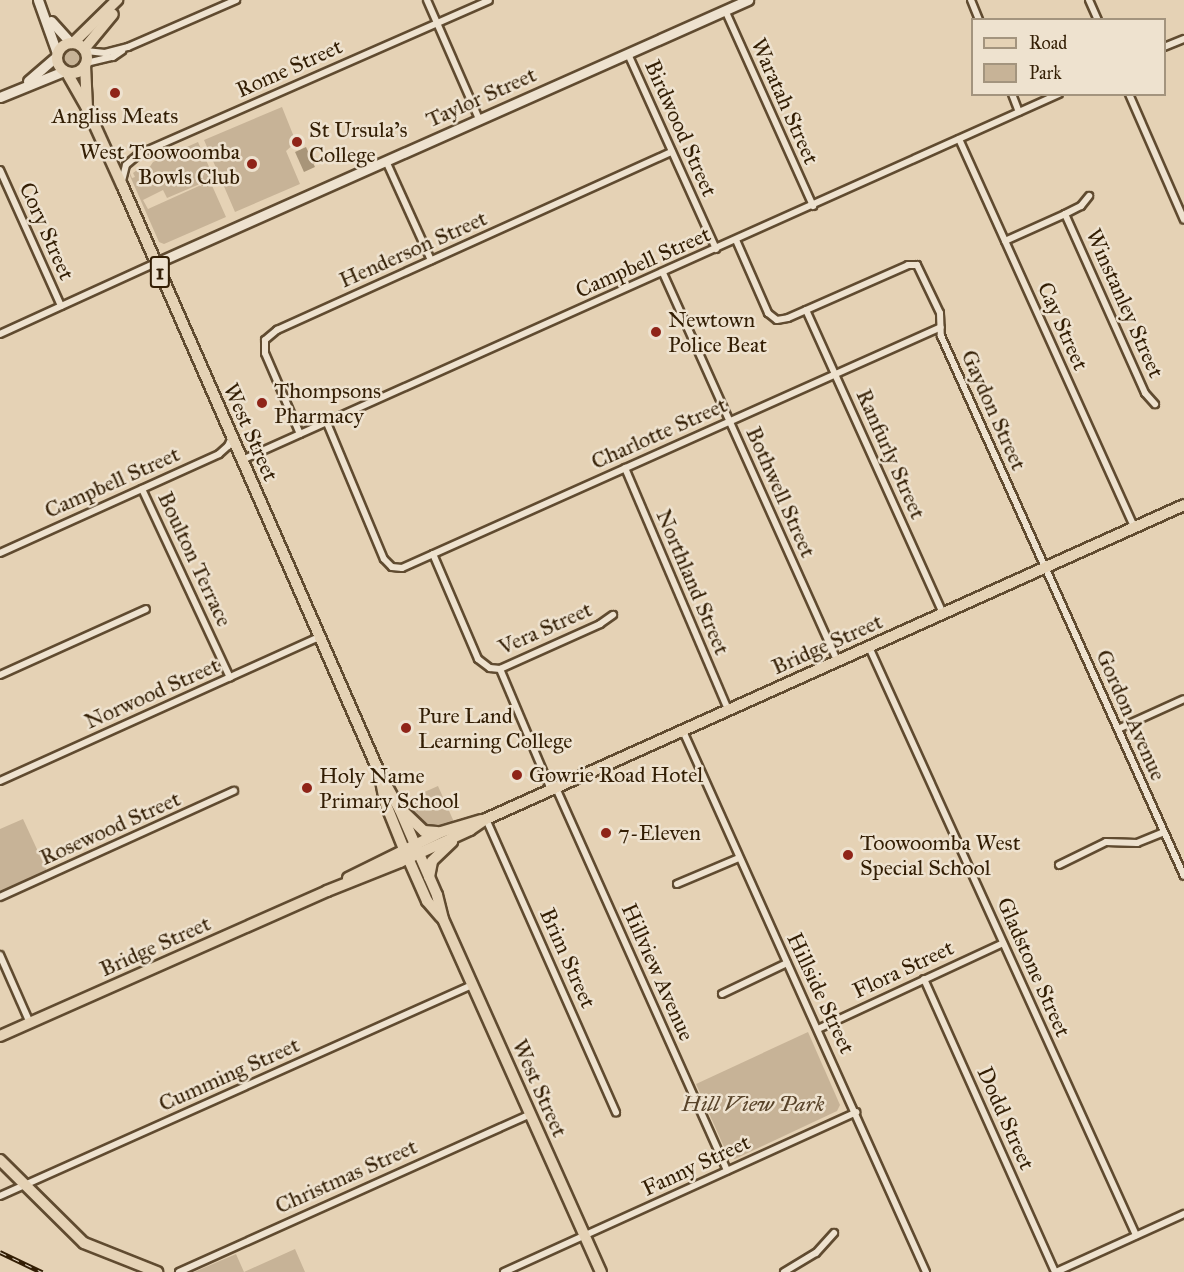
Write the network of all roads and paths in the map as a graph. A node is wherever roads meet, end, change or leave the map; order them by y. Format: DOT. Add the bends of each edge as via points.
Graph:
graph roads {
  1 [pos="38,0"];
  2 [pos="118,0"];
  3 [pos="236,0"];
  4 [pos="427,0"];
  5 [pos="489,0"];
  6 [pos="748,0"];
  7 [pos="971,0"];
  8 [pos="1089,0"];
  9 [pos="725,10"];
  10 [pos="44,12"];
  11 [pos="978,18"];
  12 [pos="1097,18"];
  13 [pos="437,23"];
  14 [pos="1184,39"];
  15 [pos="72,43"];
  16 [pos="1166,46"];
  17 [pos="128,48"];
  18 [pos="85,50"];
  19 [pos="628,54"];
  20 [pos="57,55"];
  21 [pos="86,64"];
  22 [pos="66,72"];
  23 [pos="17,89"];
  24 [pos="1013,96"];
  25 [pos="1055,96"];
  26 [pos="1130,96"];
  27 [pos="0,97"];
  28 [pos="87,108"];
  29 [pos="1019,112"];
  30 [pos="479,119"];
  31 [pos="959,140"];
  32 [pos="672,152"];
  33 [pos="387,161"];
  34 [pos="0,170"];
  35 [pos="122,185"];
  36 [pos="1089,196"];
  37 [pos="813,206"];
  38 [pos="1065,214"];
  39 [pos="1184,220"];
  40 [pos="736,240"];
  41 [pos="1005,241"];
  42 [pos="716,249"];
  43 [pos="431,260"];
  44 [pos="156,263"];
  45 [pos="663,273"];
  46 [pos="61,306"];
  47 [pos="806,310"];
  48 [pos="940,327"];
  49 [pos="0,334"];
  50 [pos="835,374"];
  51 [pos="1155,404"];
  52 [pos="729,421"];
  53 [pos="327,423"];
  54 [pos="300,434"];
  55 [pos="232,437"];
  56 [pos="242,460"];
  57 [pos="625,468"];
  58 [pos="142,489"];
  59 [pos="1184,505"];
  60 [pos="1134,527"];
  61 [pos="0,553"];
  62 [pos="433,554"];
  63 [pos="1044,568"];
  64 [pos="146,609"];
  65 [pos="943,614"];
  66 [pos="614,615"];
  67 [pos="319,637"];
  68 [pos="869,647"];
  69 [pos="837,661"];
  70 [pos="500,669"];
  71 [pos="0,675"];
  72 [pos="230,678"];
  73 [pos="1184,699"];
  74 [pos="728,710"];
  75 [pos="1118,729"];
  76 [pos="683,731"];
  77 [pos="379,772"];
  78 [pos="0,781"];
  79 [pos="554,789"];
  80 [pos="234,791"];
  81 [pos="394,797"];
  82 [pos="486,819"];
  83 [pos="470,830"];
  84 [pos="441,832"];
  85 [pos="1164,832"];
  86 [pos="411,851"];
  87 [pos="739,858"];
  88 [pos="1059,865"];
  89 [pos="1184,876"];
  90 [pos="429,877"];
  91 [pos="677,884"];
  92 [pos="0,897"];
  93 [pos="443,919"];
  94 [pos="1003,943"];
  95 [pos="0,955"];
  96 [pos="787,963"];
  97 [pos="924,979"];
  98 [pos="472,985"];
  99 [pos="722,994"];
  100 [pos="30,1023"];
  101 [pos="818,1029"];
  102 [pos="0,1036"];
  103 [pos="855,1112"];
  104 [pos="616,1113"];
  105 [pos="530,1114"];
  106 [pos="0,1160"];
  107 [pos="727,1171"];
  108 [pos="24,1185"];
  109 [pos="0,1196"];
  110 [pos="1184,1214"];
  111 [pos="834,1233"];
  112 [pos="1136,1235"];
  113 [pos="585,1236"];
  114 [pos="157,1272"];
  115 [pos="179,1272"];
  116 [pos="504,1272"];
  117 [pos="601,1272"];
  118 [pos="784,1272"];
  119 [pos="926,1272"];
  120 [pos="1055,1272"];
  1 -- 10 [label="street, 1"];
  2 -- 15 [label="main road"];
  2 -- 18 [label="main road"];
  3 -- 17 [label="street"];
  4 -- 13 [label="street"];
  5 -- 13 [label="street, Rome Street"];
  6 -- 9 [label="street, Taylor Street"];
  7 -- 11 [label="street"];
  8 -- 12 [label="street"];
  9 -- 19 [label="street, Taylor Street"];
  9 -- 37 [label="street, Waratah Street"];
  10 -- 15 [label="street, 1"];
  10 -- 20 [label="street, 1"];
  13 -- 30 [label="street"];
  13 -- 35 [label="street, Rome Street" via="135,156 126,165"];
  14 -- 16 [label="street"];
  15 -- 18 [label="main road, 1"];
  15 -- 20 [label="main road" via="62,46"];
  17 -- 18 [label="street"];
  17 -- 21 [label="street" via="113,57"];
  18 -- 21 [label="main road, 1"];
  19 -- 30 [label="street, Taylor Street"];
  19 -- 32 [label="street, Birdwood Street"];
  20 -- 22 [label="main road, 1" via="58,65"];
  20 -- 23 [label="street"];
  21 -- 22 [label="main road" via="76,73"];
  21 -- 28 [label="main road, West Street / 1"];
  22 -- 23 [label="street"];
  22 -- 28 [label="main road, West Street / 1"];
  23 -- 27 [label="street"];
  24 -- 29 [label="street"];
  25 -- 29 [label="street, Campbell Street"];
  26 -- 39 [label="street"];
  28 -- 35 [label="main road, West Street / 1"];
  29 -- 31 [label="street, Campbell Street"];
  30 -- 33 [label="street, Taylor Street"];
  31 -- 37 [label="street, Campbell Street"];
  31 -- 41 [label="street, Cay Street"];
  32 -- 42 [label="street, Birdwood Street"];
  32 -- 43 [label="street, Henderson Street"];
  33 -- 43 [label="street"];
  33 -- 44 [label="street, Taylor Street"];
  34 -- 46 [label="street, Cory Street"];
  35 -- 44 [label="main road, West Street / 1"];
  36 -- 38 [label="street, Winstanley Street" via="1081,206"];
  37 -- 40 [label="street, Campbell Street"];
  38 -- 41 [label="street, Winstanley Street"];
  38 -- 51 [label="street, Winstanley Street" via="1145,393"];
  40 -- 42 [label="street, Campbell Street"];
  40 -- 47 [label="street" via="768,313 777,320"];
  41 -- 60 [label="street, Cay Street"];
  42 -- 45 [label="street, Campbell Street"];
  43 -- 54 [label="street, Henderson Street" via="277,330 265,340 265,353"];
  44 -- 46 [label="street, Taylor Street"];
  44 -- 55 [label="main road, West Street / 1"];
  45 -- 52 [label="street, Bothwell Street"];
  45 -- 53 [label="street, Campbell Street"];
  46 -- 49 [label="street, Taylor Street"];
  47 -- 48 [label="street, Gaydon Street" via="908,264 917,265 940,313"];
  47 -- 50 [label="street, Ranfurly Street"];
  48 -- 50 [label="street, Charlotte Street"];
  48 -- 63 [label="street, Gaydon Street"];
  50 -- 52 [label="street, Charlotte Street"];
  50 -- 65 [label="street, Ranfurly Street"];
  52 -- 57 [label="street, Charlotte Street"];
  52 -- 69 [label="street, Bothwell Street"];
  53 -- 54 [label="street, Campbell Street"];
  53 -- 62 [label="street, Charlotte Street" via="384,559 392,567 402,568"];
  54 -- 56 [label="street, Campbell Street"];
  55 -- 56 [label="main road, West Street"];
  55 -- 58 [label="street, Campbell Street" via="214,457"];
  56 -- 67 [label="main road, West Street"];
  57 -- 62 [label="street, Charlotte Street"];
  57 -- 74 [label="street, Northland Street"];
  58 -- 61 [label="street, Campbell Street"];
  58 -- 72 [label="street, Boulton Terrace"];
  59 -- 60 [label="main road, Bridge Street"];
  60 -- 63 [label="main road, Bridge Street"];
  62 -- 70 [label="street, Vera Street" via="478,659 490,668"];
  63 -- 65 [label="main road, Bridge Street"];
  63 -- 75 [label="street, Gordon Avenue"];
  64 -- 71 [label="street"];
  65 -- 68 [label="main road, Bridge Street"];
  66 -- 70 [label="street, Vera Street"];
  67 -- 72 [label="street, Norwood Street"];
  67 -- 77 [label="main road, West Street"];
  68 -- 69 [label="main road, Bridge Street"];
  68 -- 94 [label="street, Gladstone Street"];
  69 -- 74 [label="main road, Bridge Street"];
  70 -- 79 [label="street, Hillview Avenue"];
  72 -- 78 [label="street, Norwood Street"];
  73 -- 75 [label="street"];
  74 -- 76 [label="main road, Bridge Street"];
  75 -- 85 [label="street, Gordon Avenue"];
  76 -- 79 [label="main road, Bridge Street"];
  76 -- 87 [label="street, Hillside Street"];
  77 -- 81 [label="main road, West Street"];
  77 -- 86 [label="main road, West Street" via="385,802"];
  79 -- 82 [label="main road, Bridge Street"];
  79 -- 107 [label="street, Hillview Avenue"];
  80 -- 92 [label="street, Rosewood Street"];
  81 -- 84 [label="main road" via="421,829"];
  81 -- 86 [label="main road, West Street"];
  82 -- 83 [label="main road, Bridge Street"];
  82 -- 84 [label="main road, Bridge Street"];
  82 -- 104 [label="street, Brim Street"];
  83 -- 86 [label="main road, Bridge Street"];
  83 -- 90 [label="main road" via="434,858"];
  84 -- 86 [label="main road, Bridge Street"];
  85 -- 88 [label="street" via="1137,843 1106,842"];
  85 -- 89 [label="street, Gordon Avenue"];
  86 -- 90 [label="main road, West Street"];
  86 -- 93 [label="main road, West Street" via="428,901"];
  86 -- 100 [label="main road, Bridge Street"];
  87 -- 91 [label="street"];
  87 -- 96 [label="street, Hillside Street"];
  90 -- 93 [label="main road, West Street"];
  93 -- 98 [label="main road, West Street"];
  94 -- 97 [label="street, Flora Street"];
  94 -- 112 [label="street, Gladstone Street"];
  95 -- 100 [label="street"];
  96 -- 99 [label="street"];
  96 -- 101 [label="street, Hillside Street"];
  97 -- 101 [label="street, Flora Street"];
  97 -- 120 [label="street, Dodd Street"];
  98 -- 105 [label="main road, West Street"];
  98 -- 108 [label="street, Cumming Street"];
  100 -- 102 [label="main road, Bridge Street"];
  101 -- 103 [label="street, Hillside Street"];
  103 -- 107 [label="street, Fanny Street"];
  103 -- 119 [label="street, Hillside Street"];
  105 -- 113 [label="main road, West Street"];
  105 -- 115 [label="street, Christmas Street"];
  106 -- 108 [label="main road"];
  107 -- 113 [label="street, Fanny Street"];
  108 -- 109 [label="street, Cumming Street"];
  108 -- 114 [label="main road" via="84,1243"];
  110 -- 112 [label="street"];
  111 -- 118 [label="street" via="816,1253"];
  112 -- 120 [label="street"];
  113 -- 116 [label="street, Fanny Street"];
  113 -- 117 [label="main road, West Street"];
}
